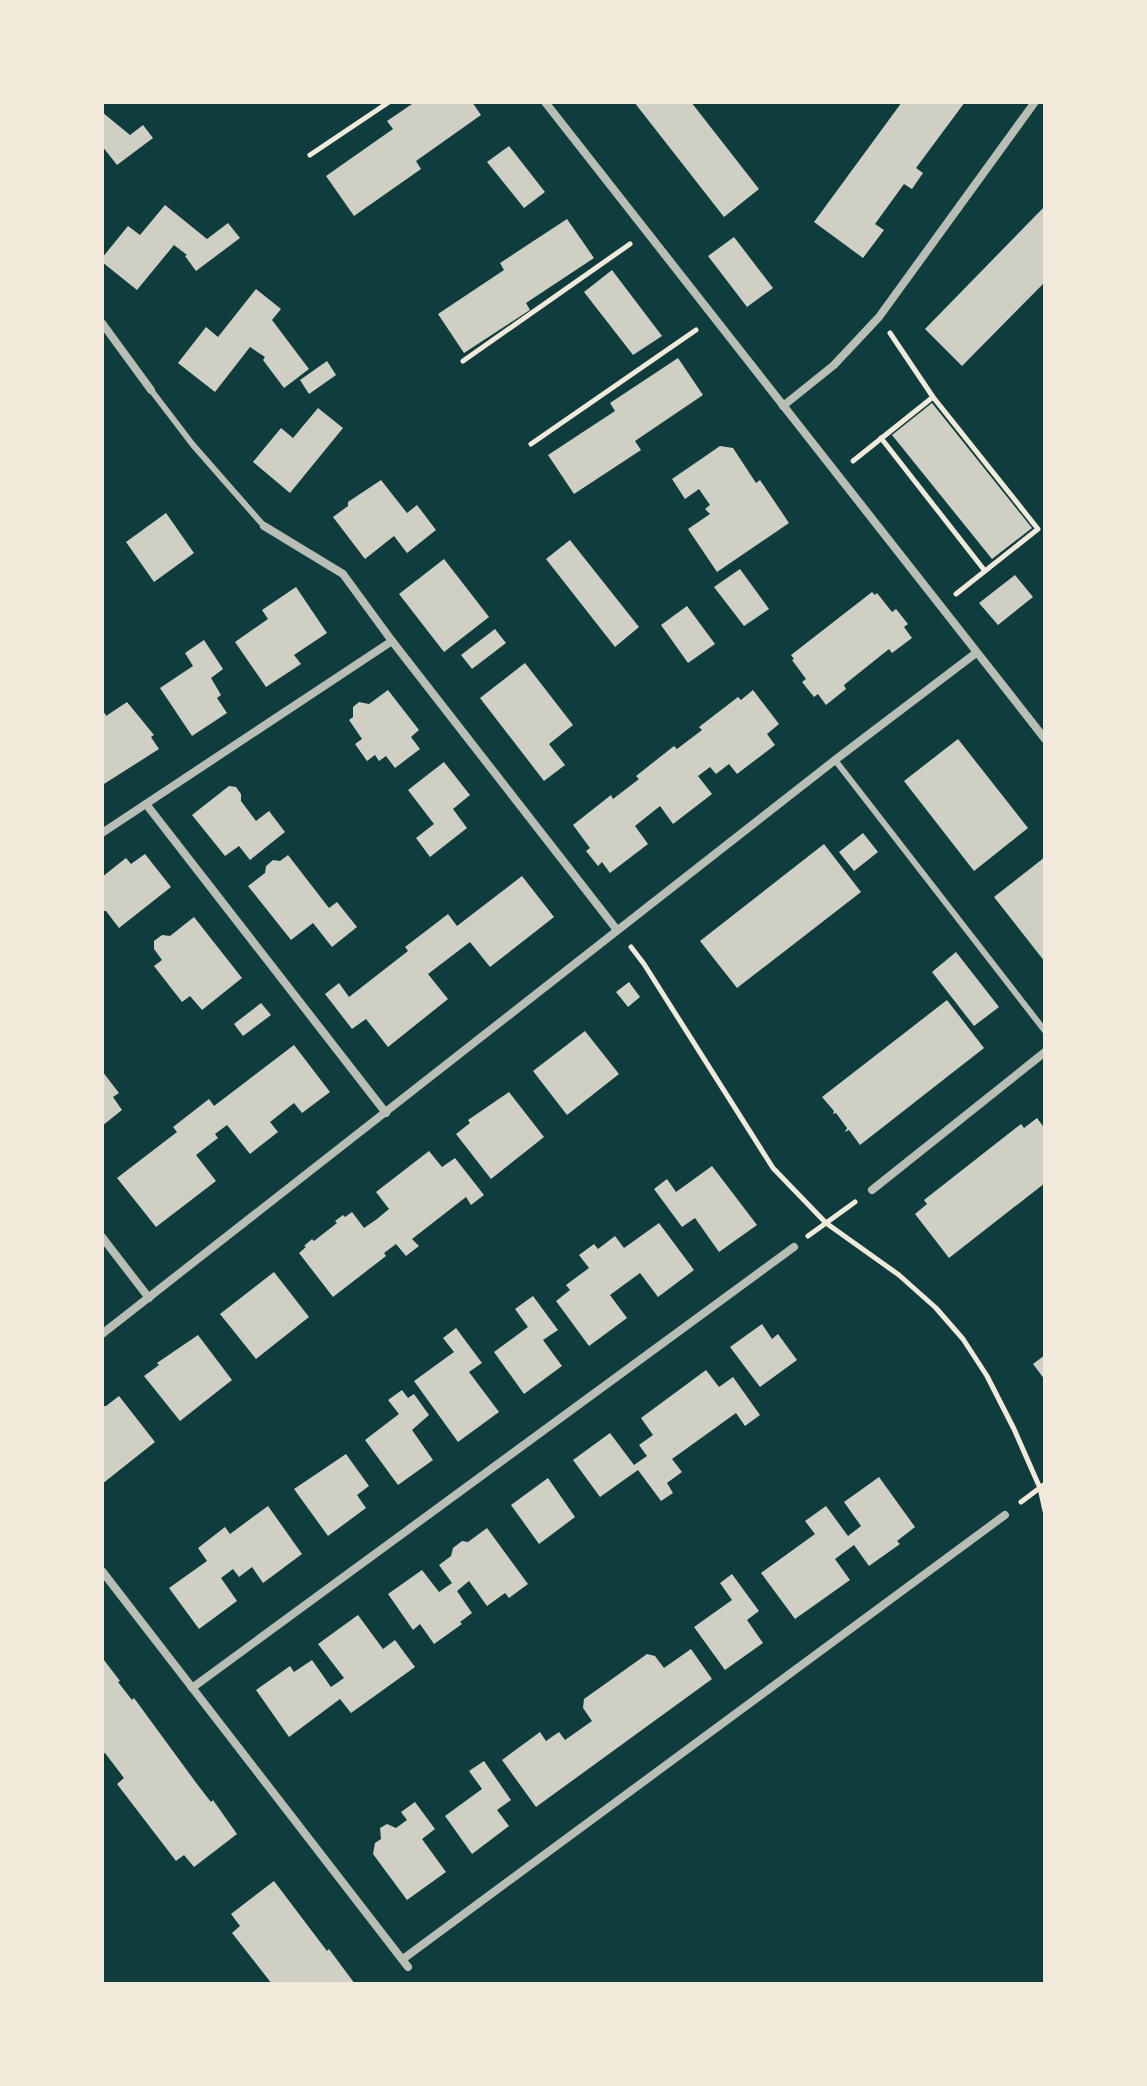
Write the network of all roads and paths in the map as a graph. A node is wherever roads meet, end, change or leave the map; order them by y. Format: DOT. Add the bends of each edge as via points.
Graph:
graph roads {
  1 [pos="389,102"];
  2 [pos="545,102"];
  3 [pos="1035,102"];
  4 [pos="310,155"];
  5 [pos="647,232"];
  6 [pos="879,317"];
  7 [pos="714,318"];
  8 [pos="102,323"];
  9 [pos="463,361"];
  10 [pos="151,390"];
  11 [pos="933,397"];
  12 [pos="783,406"];
  13 [pos="881,438"];
  14 [pos="531,444"];
  15 [pos="836,475"];
  16 [pos="264,526"];
  17 [pos="985,571"];
  18 [pos="940,607"];
  19 [pos="392,641"];
  20 [pos="976,653"];
  21 [pos="1045,739"];
  22 [pos="835,760"];
  23 [pos="146,804"];
  24 [pos="102,833"];
  25 [pos="617,930"];
  26 [pos="1045,1031"];
  27 [pos="1045,1052"];
  28 [pos="386,1113"];
  29 [pos="872,1190"];
  30 [pos="826,1223"];
  31 [pos="102,1237"];
  32 [pos="794,1247"];
  33 [pos="149,1298"];
  34 [pos="102,1334"];
  35 [pos="1042,1486"];
  36 [pos="1045,1511"];
  37 [pos="1005,1515"];
  38 [pos="102,1571"];
  39 [pos="192,1688"];
  1 -- 4 [label="path"];
  2 -- 5 [label="street"];
  3 -- 6 [label="street"];
  5 -- 7 [label="street"];
  5 -- 9 [label="path"];
  6 -- 11 [label="path"];
  6 -- 12 [label="street" via="834,365"];
  7 -- 12 [label="street"];
  7 -- 14 [label="path"];
  8 -- 10 [label="street"];
  10 -- 16 [label="lane"];
  11 -- 13 [label="path"];
  11 -- 17 [label="path" via="1038,529"];
  12 -- 15 [label="street"];
  13 -- 15 [label="path"];
  13 -- 17 [label="path"];
  15 -- 18 [label="street"];
  16 -- 19 [label="street" via="343,574"];
  17 -- 18 [label="path"];
  18 -- 20 [label="street"];
  19 -- 23 [label="street"];
  19 -- 25 [label="street"];
  20 -- 21 [label="street"];
  20 -- 22 [label="street"];
  22 -- 25 [label="street"];
  22 -- 26 [label="lane"];
  23 -- 24 [label="street"];
  23 -- 28 [label="street"];
  25 -- 28 [label="street"];
  25 -- 30 [label="path" via="773,1168"];
  27 -- 29 [label="street"];
  28 -- 33 [label="street"];
  29 -- 30 [label="path"];
  30 -- 32 [label="path"];
  30 -- 35 [label="path" via="899,1275 963,1339"];
  31 -- 33 [label="street"];
  32 -- 39 [label="street"];
  33 -- 34 [label="street"];
  35 -- 36 [label="path"];
  35 -- 37 [label="path"];
  37 -- 39 [label="street" via="406,1963"];
  38 -- 39 [label="street"];
}
